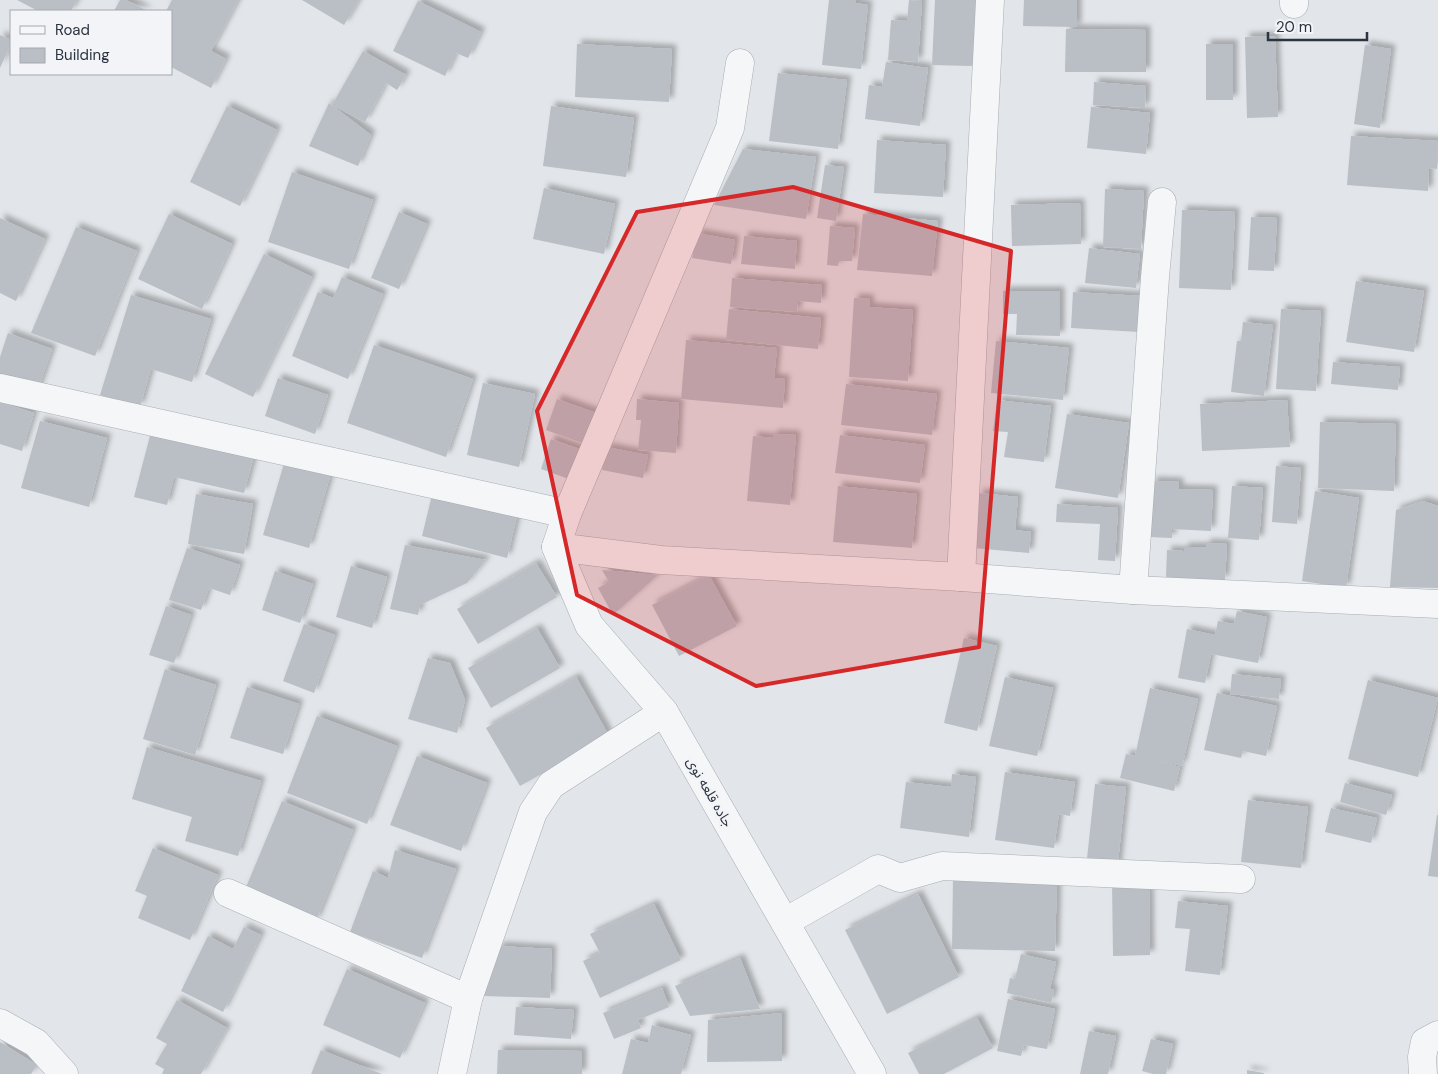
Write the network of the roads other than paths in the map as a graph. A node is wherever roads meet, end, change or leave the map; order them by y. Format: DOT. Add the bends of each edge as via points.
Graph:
graph roads {
  1 [pos="990,0"];
  2 [pos="740,63"];
  3 [pos="1162,202"];
  4 [pos="0,388"];
  5 [pos="567,514"];
  6 [pos="556,547"];
  7 [pos="961,577"];
  8 [pos="1133,590"];
  9 [pos="1438,604"];
  10 [pos="664,712"];
  11 [pos="1241,879"];
  12 [pos="228,893"];
  13 [pos="784,922"];
  14 [pos="468,999"];
  15 [pos="0,1023"];
  16 [pos="1438,1035"];
  17 [pos="64,1074"];
  18 [pos="452,1074"];
  19 [pos="872,1074"];
  20 [pos="1423,1074"];
  1 -- 7 [label="street"];
  2 -- 5 [label="street" via="730,128"];
  3 -- 8 [label="street"];
  4 -- 5 [label="street"];
  5 -- 6 [label="street"];
  6 -- 7 [label="street" via="661,560"];
  6 -- 10 [label="street, جاده قلعه نوی" via="589,626"];
  7 -- 8 [label="street"];
  8 -- 9 [label="street"];
  10 -- 13 [label="street, جاده قلعه نوی"];
  10 -- 14 [label="street" via="551,785 533,812"];
  11 -- 13 [label="street" via="942,866 900,878 878,870"];
  12 -- 14 [label="street"];
  13 -- 19 [label="street, جاده قلعه نوی"];
  14 -- 18 [label="street"];
  15 -- 17 [label="street" via="36,1043"];
  16 -- 20 [label="street" via="1425,1042"];
}
